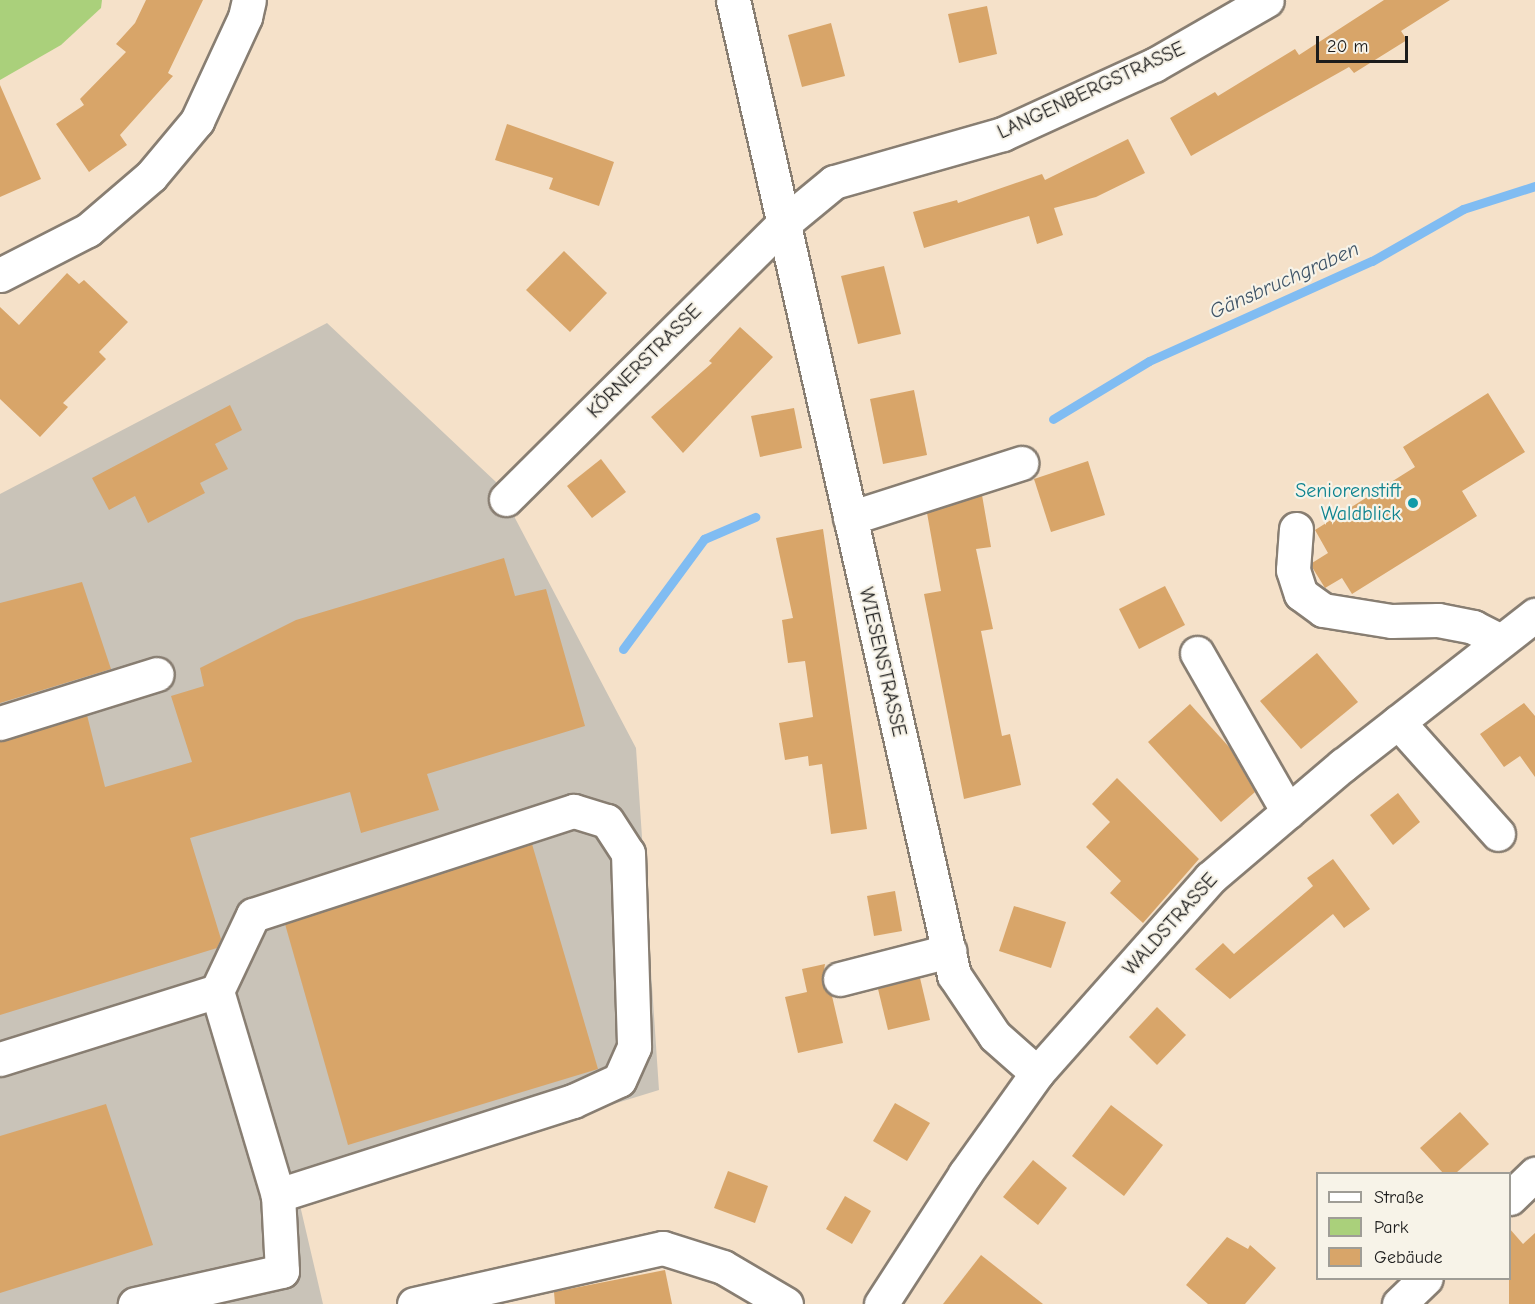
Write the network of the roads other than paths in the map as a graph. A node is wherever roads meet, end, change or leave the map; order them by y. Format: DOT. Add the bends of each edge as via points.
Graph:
graph roads {
  1 [pos="249,0"];
  2 [pos="733,0"];
  3 [pos="1266,0"];
  4 [pos="783,224"];
  5 [pos="0,275"];
  6 [pos="1021,463"];
  7 [pos="506,499"];
  8 [pos="850,518"];
  9 [pos="1296,529"];
  10 [pos="1535,615"];
  11 [pos="1501,641"];
  12 [pos="1197,653"];
  13 [pos="157,674"];
  14 [pos="1398,722"];
  15 [pos="0,723"];
  16 [pos="1288,812"];
  17 [pos="1498,834"];
  18 [pos="949,951"];
  19 [pos="840,979"];
  20 [pos="216,991"];
  21 [pos="0,1059"];
  22 [pos="1037,1073"];
  23 [pos="1535,1174"];
  24 [pos="278,1195"];
  25 [pos="1511,1196"];
  26 [pos="1424,1280"];
  27 [pos="135,1304"];
  28 [pos="414,1304"];
  29 [pos="786,1304"];
  30 [pos="881,1304"];
  31 [pos="1399,1304"];
  1 -- 5 [label="street" via="245,17 196,121 151,176 88,230"];
  2 -- 4 [label="street, WIESENSTRASSE"];
  3 -- 4 [label="street, LANGENBERGSTRASSE" via="1154,64 1003,134 834,182"];
  4 -- 7 [label="street, KÖRNERSTRASSE"];
  4 -- 8 [label="street, WIESENSTRASSE"];
  6 -- 8 [label="street"];
  8 -- 18 [label="street, WIESENSTRASSE"];
  9 -- 11 [label="street" via="1296,578 1301,594 1323,610 1391,621 1438,620 1473,627"];
  10 -- 11 [label="street, WALDSTRASSE"];
  11 -- 14 [label="street, WALDSTRASSE"];
  12 -- 16 [label="street"];
  13 -- 15 [label="street"];
  14 -- 16 [label="street, WALDSTRASSE"];
  14 -- 17 [label="street"];
  16 -- 22 [label="street, WALDSTRASSE" via="1210,878"];
  18 -- 19 [label="street"];
  18 -- 22 [label="street, WIESENSTRASSE" via="954,975 995,1036"];
  20 -- 21 [label="street"];
  20 -- 24 [label="street"];
  20 -- 24 [label="street" via="253,915 574,812 607,821 628,853 634,1047 620,1080 573,1101"];
  22 -- 30 [label="street, WALDSTRASSE" via="965,1174"];
  23 -- 25 [label="street"];
  24 -- 27 [label="street" via="282,1271"];
  26 -- 31 [label="street"];
  28 -- 29 [label="street" via="663,1248 723,1268"];
}
